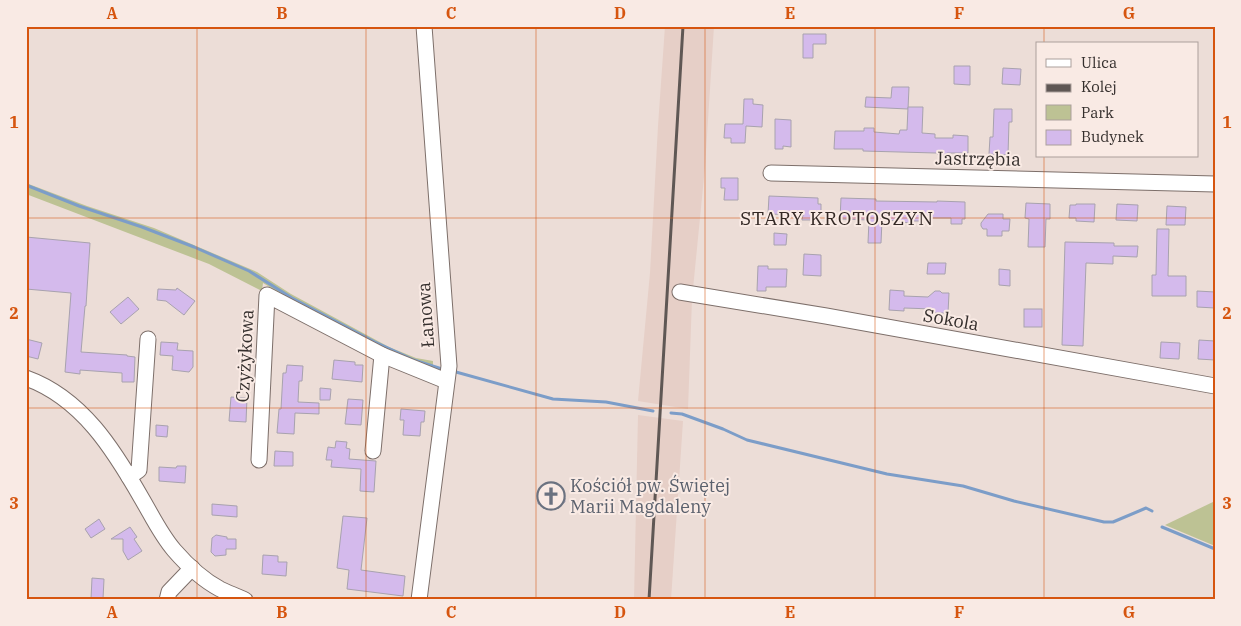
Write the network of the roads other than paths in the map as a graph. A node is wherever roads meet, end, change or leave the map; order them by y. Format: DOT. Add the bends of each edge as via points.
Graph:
graph roads {
  1 [pos="424,26"];
  2 [pos="771,172"];
  3 [pos="1215,184"];
  4 [pos="680,292"];
  5 [pos="148,339"];
  6 [pos="382,355"];
  7 [pos="26,378"];
  8 [pos="446,381"];
  9 [pos="1215,386"];
  10 [pos="373,451"];
  11 [pos="259,460"];
  12 [pos="129,477"];
  13 [pos="192,568"];
  14 [pos="166,600"];
  15 [pos="245,600"];
  16 [pos="419,600"];
  1 -- 8 [label="street, Łanowa" via="449,366"];
  2 -- 3 [label="street, Jastrzębia"];
  4 -- 9 [label="street, Sokola"];
  5 -- 12 [label="street" via="139,470"];
  6 -- 8 [label="street, Czyżykowa"];
  6 -- 10 [label="street"];
  6 -- 11 [label="street, Czyżykowa" via="267,294"];
  7 -- 12 [label="street" via="48,388 82,414 121,462"];
  8 -- 16 [label="street, Łanowa"];
  12 -- 13 [label="street" via="157,527"];
  13 -- 14 [label="street" via="169,592"];
  13 -- 15 [label="street" via="220,589"];
}
